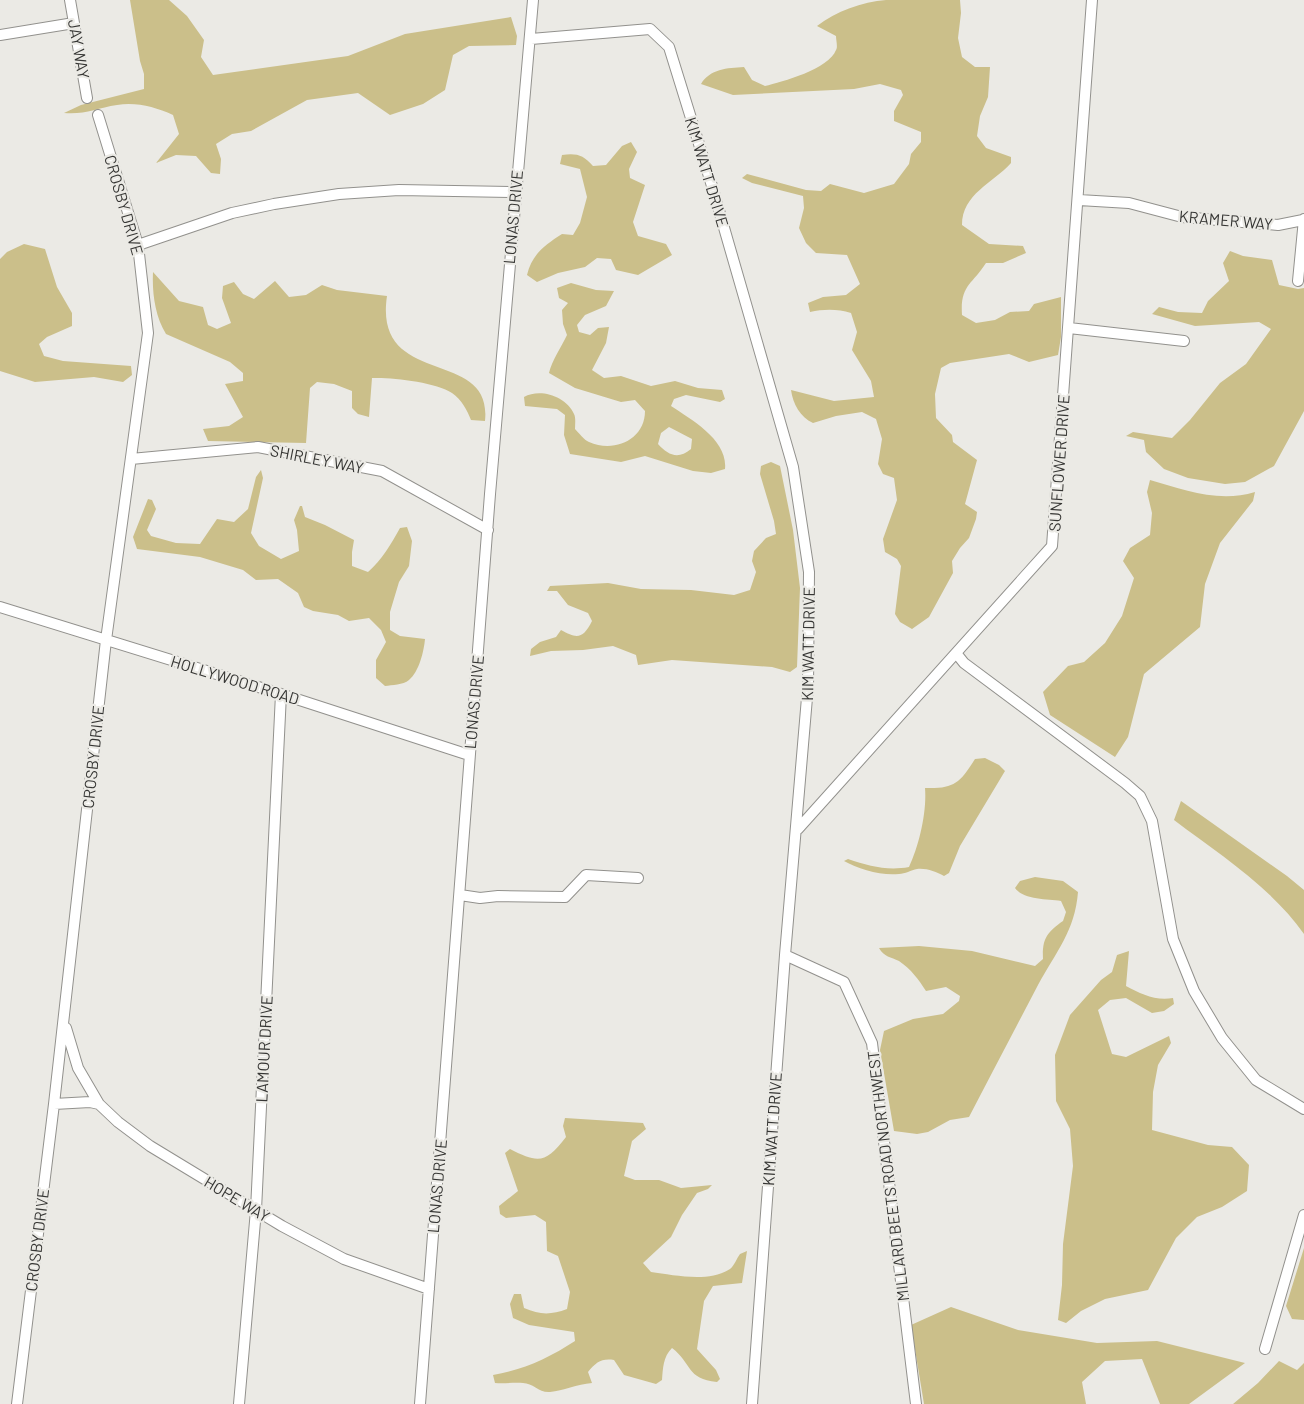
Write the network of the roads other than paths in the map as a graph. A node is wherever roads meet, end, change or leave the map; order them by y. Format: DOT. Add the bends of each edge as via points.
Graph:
graph roads {
  1 [pos="70,0"];
  2 [pos="533,0"];
  3 [pos="1092,0"];
  4 [pos="74,23"];
  5 [pos="0,35"];
  6 [pos="531,39"];
  7 [pos="87,98"];
  8 [pos="98,115"];
  9 [pos="515,192"];
  10 [pos="1079,200"];
  11 [pos="1304,220"];
  12 [pos="138,245"];
  13 [pos="1298,281"];
  14 [pos="1069,328"];
  15 [pos="1185,341"];
  16 [pos="131,459"];
  17 [pos="488,530"];
  18 [pos="0,607"];
  19 [pos="106,640"];
  20 [pos="956,653"];
  21 [pos="281,694"];
  22 [pos="470,755"];
  23 [pos="797,829"];
  24 [pos="638,878"];
  25 [pos="460,895"];
  26 [pos="785,955"];
  27 [pos="64,1021"];
  28 [pos="54,1104"];
  29 [pos="99,1104"];
  30 [pos="1304,1109"];
  31 [pos="256,1210"];
  32 [pos="1304,1215"];
  33 [pos="429,1289"];
  34 [pos="1264,1349"];
  35 [pos="17,1404"];
  36 [pos="239,1404"];
  37 [pos="420,1404"];
  38 [pos="752,1404"];
  39 [pos="916,1404"];
  1 -- 4 [label="street, JAY WAY"];
  2 -- 6 [label="street, LONAS DRIVE"];
  3 -- 10 [label="street, SUNFLOWER DRIVE"];
  4 -- 5 [label="street"];
  4 -- 7 [label="street, JAY WAY"];
  6 -- 9 [label="street, LONAS DRIVE"];
  6 -- 23 [label="street, KIM WATT DRIVE" via="650,29 669,46 793,467 809,572 808,686"];
  8 -- 12 [label="street, CROSBY DRIVE"];
  9 -- 12 [label="street" via="399,190 339,194 232,213"];
  9 -- 17 [label="street, LONAS DRIVE"];
  10 -- 11 [label="street, KRAMER WAY" via="1130,203 1182,217 1278,225"];
  10 -- 14 [label="street, SUNFLOWER DRIVE"];
  11 -- 13 [label="street"];
  12 -- 16 [label="street, CROSBY DRIVE" via="148,333"];
  14 -- 15 [label="street"];
  14 -- 20 [label="street, SUNFLOWER DRIVE" via="1052,546"];
  16 -- 17 [label="street, SHIRLEY WAY" via="258,447 382,471"];
  16 -- 19 [label="street, CROSBY DRIVE"];
  17 -- 22 [label="street, LONAS DRIVE"];
  18 -- 19 [label="street, HOLLYWOOD ROAD"];
  19 -- 21 [label="street, HOLLYWOOD ROAD"];
  19 -- 27 [label="street, CROSBY DRIVE"];
  20 -- 23 [label="street, SUNFLOWER DRIVE"];
  20 -- 30 [label="street" via="963,663 1140,796 1152,821 1173,939 1194,991 1222,1038 1256,1080"];
  21 -- 22 [label="street, HOLLYWOOD ROAD"];
  21 -- 31 [label="street, LAMOUR DRIVE"];
  22 -- 25 [label="street, LONAS DRIVE"];
  23 -- 26 [label="street, KIM WATT DRIVE"];
  24 -- 25 [label="street" via="586,875 566,897"];
  25 -- 33 [label="street, LONAS DRIVE"];
  26 -- 38 [label="street, KIM WATT DRIVE"];
  26 -- 39 [label="street, MILLARD BEETS ROAD NORTHWEST" via="844,982 872,1043"];
  27 -- 28 [label="street, CROSBY DRIVE"];
  27 -- 29 [label="street, HOPE WAY" via="78,1068"];
  28 -- 29 [label="street"];
  28 -- 35 [label="street, CROSBY DRIVE"];
  29 -- 31 [label="street, HOPE WAY" via="150,1146"];
  31 -- 33 [label="street, HOPE WAY" via="344,1259"];
  31 -- 36 [label="street, LAMOUR DRIVE"];
  32 -- 34 [label="street"];
  33 -- 37 [label="street, LONAS DRIVE"];
}
